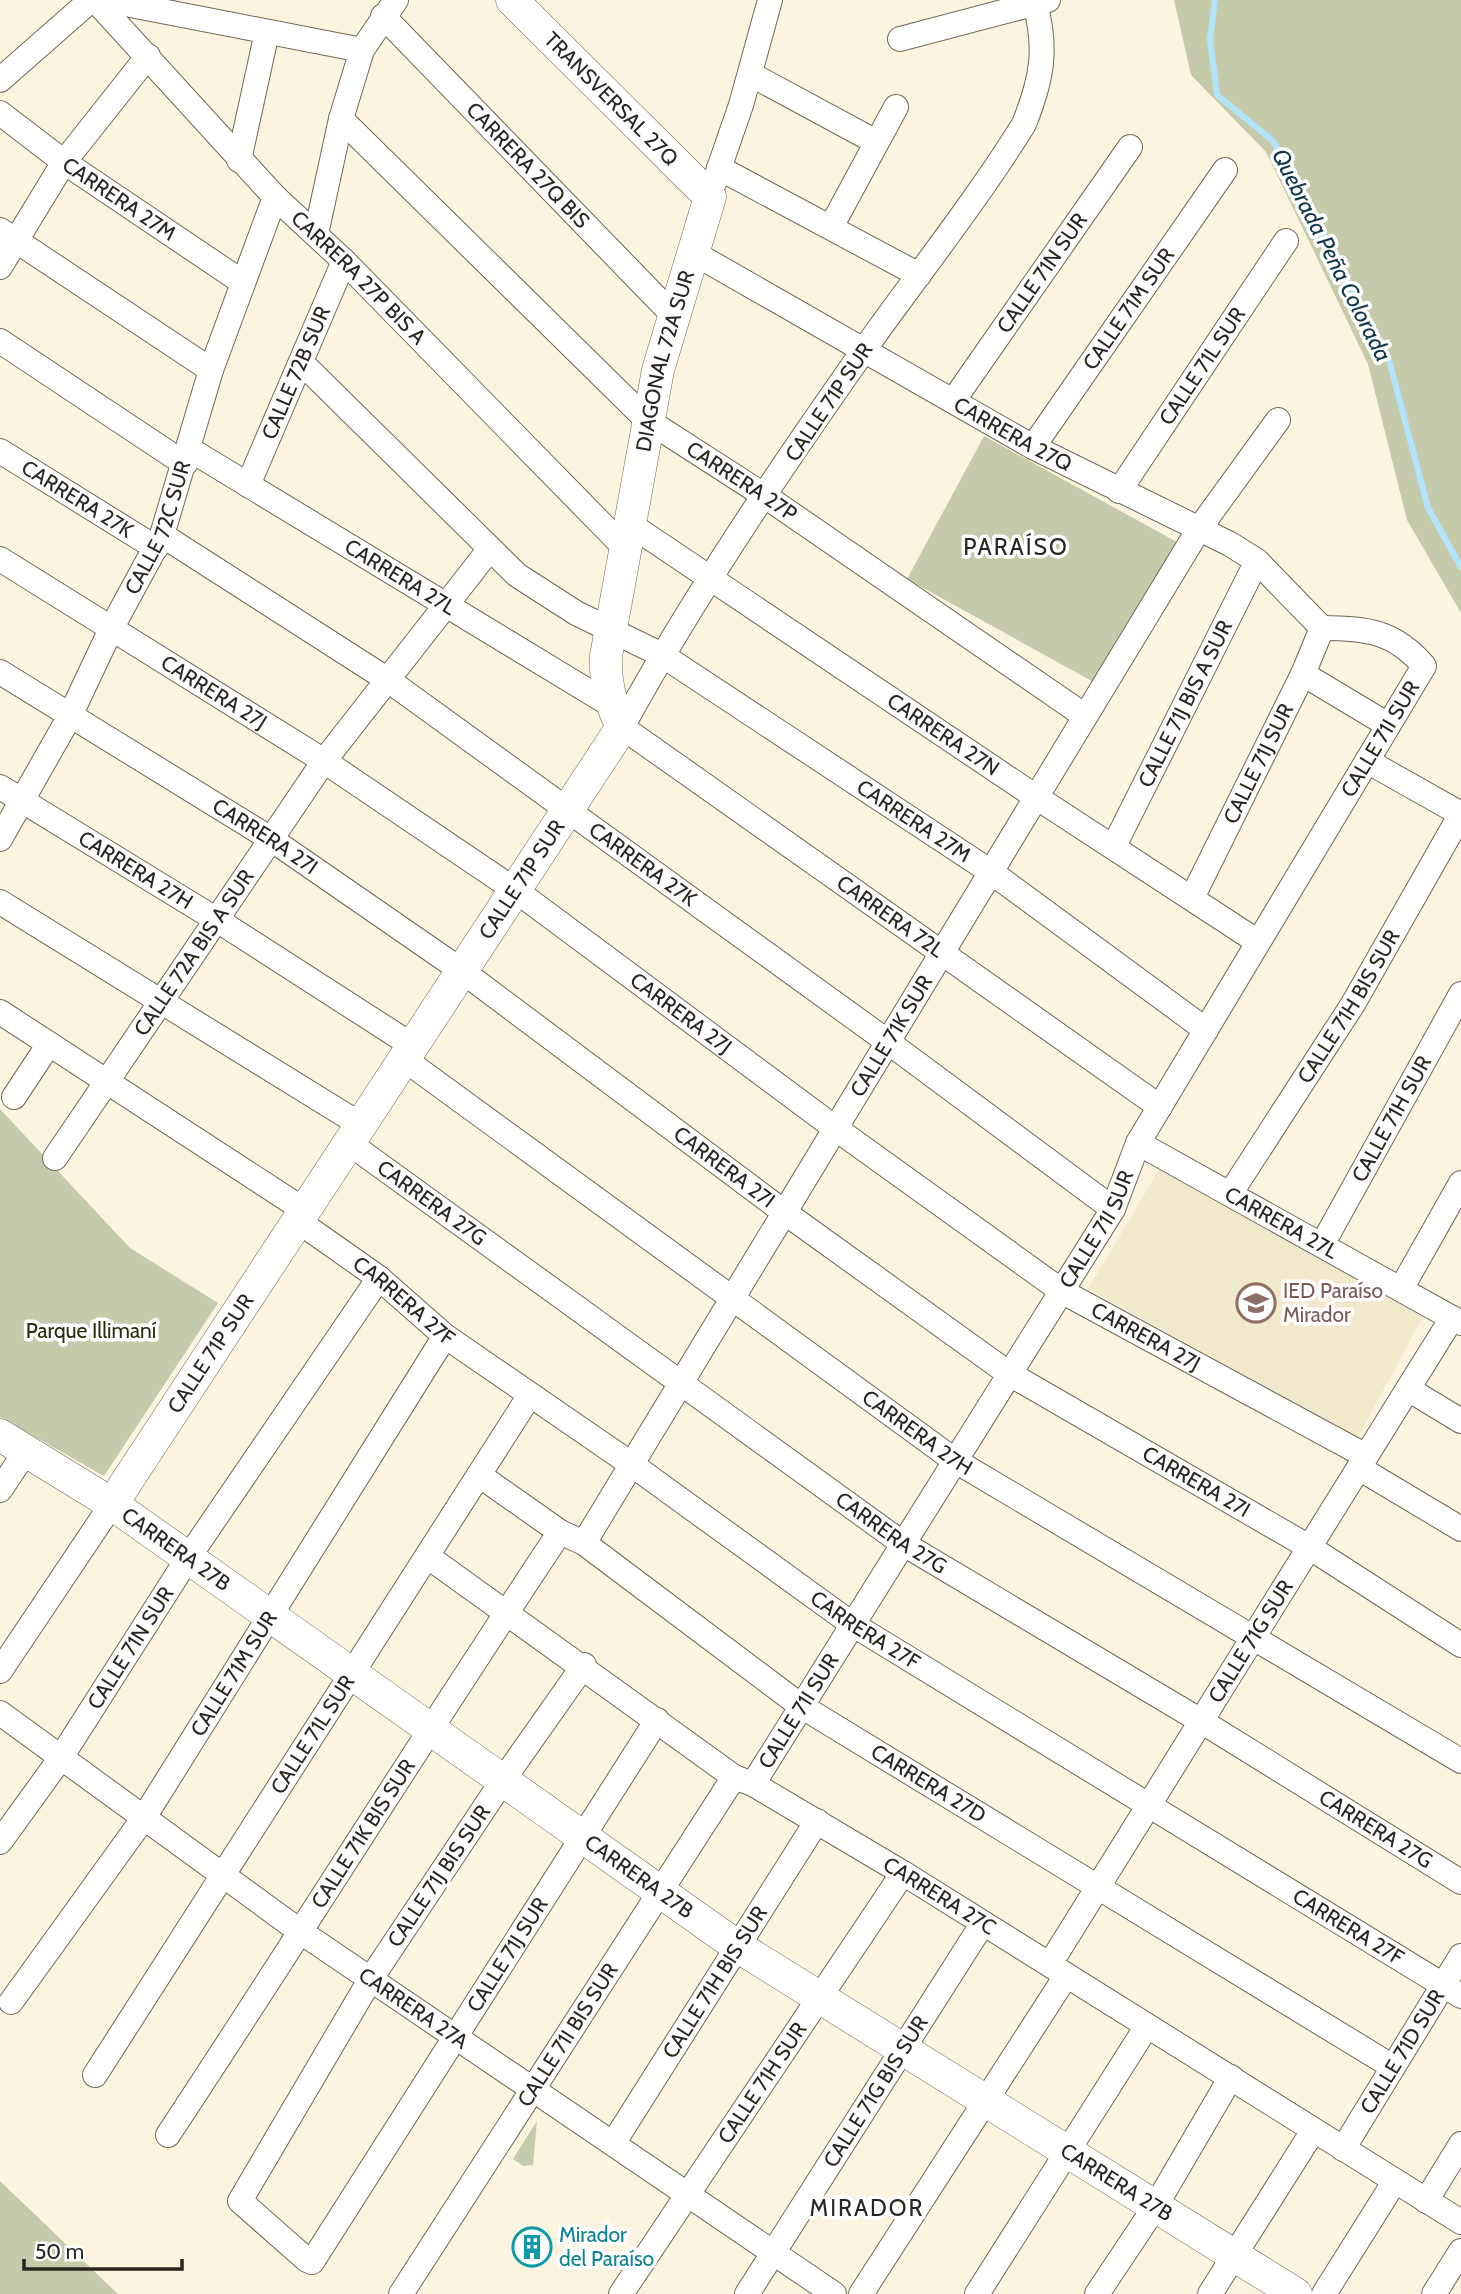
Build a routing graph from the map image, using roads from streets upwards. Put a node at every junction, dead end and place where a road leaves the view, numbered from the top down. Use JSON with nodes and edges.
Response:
{"nodes":[{"id":1,"x":93,"y":0,"type":"edge"},
{"id":2,"x":105,"y":0,"type":"edge"},
{"id":3,"x":512,"y":0,"type":"edge"},
{"id":4,"x":770,"y":0,"type":"edge"},
{"id":5,"x":1039,"y":1,"type":"edge"},
{"id":6,"x":389,"y":8,"type":"edge"},
{"id":7,"x":267,"y":32,"type":"junction"},
{"id":8,"x":901,"y":38,"type":"dead end"},
{"id":9,"x":362,"y":50,"type":"junction"},
{"id":10,"x":148,"y":56,"type":"junction"},
{"id":11,"x":750,"y":74,"type":"junction"},
{"id":12,"x":0,"y":80,"type":"edge"},
{"id":13,"x":897,"y":107,"type":"dead end"},
{"id":14,"x":0,"y":113,"type":"edge"},
{"id":15,"x":341,"y":118,"type":"junction"},
{"id":16,"x":876,"y":142,"type":"junction"},
{"id":17,"x":1130,"y":147,"type":"dead end"},
{"id":18,"x":239,"y":160,"type":"junction"},
{"id":19,"x":64,"y":162,"type":"junction"},
{"id":20,"x":1225,"y":170,"type":"dead end"},
{"id":21,"x":714,"y":182,"type":"junction"},
{"id":22,"x":275,"y":197,"type":"junction"},
{"id":23,"x":831,"y":227,"type":"junction"},
{"id":24,"x":316,"y":234,"type":"junction"},
{"id":25,"x":7,"y":235,"type":"edge"},
{"id":26,"x":1286,"y":241,"type":"dead end"},
{"id":27,"x":692,"y":252,"type":"junction"},
{"id":28,"x":344,"y":261,"type":"junction"},
{"id":29,"x":0,"y":267,"type":"edge"},
{"id":30,"x":919,"y":275,"type":"junction"},
{"id":31,"x":242,"y":282,"type":"junction"},
{"id":32,"x":673,"y":314,"type":"junction"},
{"id":33,"x":0,"y":341,"type":"edge"},
{"id":34,"x":863,"y":351,"type":"junction"},
{"id":35,"x":303,"y":364,"type":"junction"},
{"id":36,"x":211,"y":370,"type":"junction"},
{"id":37,"x":953,"y":401,"type":"junction"},
{"id":38,"x":647,"y":420,"type":"junction"},
{"id":39,"x":1278,"y":420,"type":"dead end"},
{"id":40,"x":1033,"y":447,"type":"junction"},
{"id":41,"x":0,"y":451,"type":"edge"},
{"id":42,"x":188,"y":456,"type":"junction"},
{"id":43,"x":248,"y":485,"type":"junction"},
{"id":44,"x":1119,"y":491,"type":"junction"},
{"id":45,"x":765,"y":496,"type":"junction"},
{"id":46,"x":1199,"y":529,"type":"junction"},
{"id":47,"x":629,"y":537,"type":"junction"},
{"id":48,"x":159,"y":542,"type":"junction"},
{"id":49,"x":489,"y":550,"type":"junction"},
{"id":50,"x":0,"y":558,"type":"edge"},
{"id":51,"x":1257,"y":561,"type":"junction"},
{"id":52,"x":711,"y":577,"type":"junction"},
{"id":53,"x":447,"y":605,"type":"junction"},
{"id":54,"x":1322,"y":628,"type":"junction"},
{"id":55,"x":111,"y":629,"type":"junction"},
{"id":56,"x":611,"y":630,"type":"junction"},
{"id":57,"x":662,"y":655,"type":"junction"},
{"id":58,"x":0,"y":672,"type":"edge"},
{"id":59,"x":1303,"y":674,"type":"junction"},
{"id":60,"x":388,"y":680,"type":"junction"},
{"id":61,"x":70,"y":716,"type":"junction"},
{"id":62,"x":617,"y":716,"type":"junction"},
{"id":63,"x":1086,"y":716,"type":"junction"},
{"id":64,"x":1388,"y":725,"type":"junction"},
{"id":65,"x":324,"y":761,"type":"junction"},
{"id":66,"x":1367,"y":761,"type":"junction"},
{"id":67,"x":0,"y":787,"type":"edge"},
{"id":68,"x":1036,"y":797,"type":"junction"},
{"id":69,"x":24,"y":802,"type":"junction"},
{"id":70,"x":568,"y":810,"type":"junction"},
{"id":71,"x":1461,"y":814,"type":"edge"},
{"id":72,"x":0,"y":839,"type":"edge"},
{"id":73,"x":271,"y":839,"type":"junction"},
{"id":74,"x":1114,"y":846,"type":"junction"},
{"id":75,"x":991,"y":872,"type":"junction"},
{"id":76,"x":515,"y":890,"type":"junction"},
{"id":77,"x":1192,"y":898,"type":"junction"},
{"id":78,"x":0,"y":902,"type":"edge"},
{"id":79,"x":217,"y":920,"type":"junction"},
{"id":80,"x":1258,"y":942,"type":"junction"},
{"id":81,"x":942,"y":953,"type":"junction"},
{"id":82,"x":462,"y":971,"type":"junction"},
{"id":83,"x":1461,"y":994,"type":"edge"},
{"id":84,"x":162,"y":1000,"type":"junction"},
{"id":85,"x":0,"y":1012,"type":"edge"},
{"id":86,"x":1206,"y":1030,"type":"junction"},
{"id":87,"x":888,"y":1042,"type":"junction"},
{"id":88,"x":49,"y":1044,"type":"junction"},
{"id":89,"x":408,"y":1053,"type":"junction"},
{"id":90,"x":107,"y":1081,"type":"junction"},
{"id":91,"x":14,"y":1097,"type":"dead end"},
{"id":92,"x":1160,"y":1107,"type":"junction"},
{"id":93,"x":835,"y":1128,"type":"junction"},
{"id":94,"x":355,"y":1134,"type":"junction"},
{"id":95,"x":1138,"y":1143,"type":"junction"},
{"id":96,"x":55,"y":1158,"type":"dead end"},
{"id":97,"x":1461,"y":1183,"type":"edge"},
{"id":98,"x":1230,"y":1194,"type":"junction"},
{"id":99,"x":1113,"y":1209,"type":"junction"},
{"id":100,"x":784,"y":1212,"type":"junction"},
{"id":101,"x":301,"y":1215,"type":"junction"},
{"id":102,"x":1322,"y":1245,"type":"junction"},
{"id":103,"x":379,"y":1278,"type":"junction"},
{"id":104,"x":1401,"y":1289,"type":"junction"},
{"id":105,"x":1063,"y":1292,"type":"junction"},
{"id":106,"x":732,"y":1297,"type":"junction"},
{"id":107,"x":1457,"y":1321,"type":"edge"},
{"id":108,"x":445,"y":1336,"type":"junction"},
{"id":109,"x":1008,"y":1373,"type":"junction"},
{"id":110,"x":682,"y":1381,"type":"junction"},
{"id":111,"x":1408,"y":1389,"type":"junction"},
{"id":112,"x":530,"y":1395,"type":"junction"},
{"id":113,"x":1461,"y":1421,"type":"edge"},
{"id":114,"x":13,"y":1443,"type":"edge"},
{"id":115,"x":954,"y":1460,"type":"junction"},
{"id":116,"x":1362,"y":1462,"type":"junction"},
{"id":117,"x":631,"y":1464,"type":"junction"},
{"id":118,"x":479,"y":1475,"type":"junction"},
{"id":119,"x":0,"y":1490,"type":"edge"},
{"id":120,"x":112,"y":1504,"type":"junction"},
{"id":121,"x":1461,"y":1529,"type":"edge"},
{"id":122,"x":560,"y":1532,"type":"junction"},
{"id":123,"x":584,"y":1543,"type":"junction"},
{"id":124,"x":902,"y":1543,"type":"junction"},
{"id":125,"x":1309,"y":1547,"type":"junction"},
{"id":126,"x":427,"y":1556,"type":"junction"},
{"id":127,"x":188,"y":1558,"type":"junction"},
{"id":128,"x":507,"y":1612,"type":"junction"},
{"id":129,"x":268,"y":1614,"type":"junction"},
{"id":130,"x":852,"y":1624,"type":"junction"},
{"id":131,"x":1254,"y":1637,"type":"junction"},
{"id":132,"x":1461,"y":1645,"type":"edge"},
{"id":133,"x":584,"y":1665,"type":"junction"},
{"id":134,"x":0,"y":1671,"type":"edge"},
{"id":135,"x":352,"y":1674,"type":"junction"},
{"id":136,"x":801,"y":1706,"type":"junction"},
{"id":137,"x":0,"y":1713,"type":"edge"},
{"id":138,"x":657,"y":1720,"type":"junction"},
{"id":139,"x":1201,"y":1721,"type":"junction"},
{"id":140,"x":429,"y":1728,"type":"junction"},
{"id":141,"x":60,"y":1759,"type":"junction"},
{"id":142,"x":1461,"y":1761,"type":"edge"},
{"id":143,"x":503,"y":1780,"type":"junction"},
{"id":144,"x":744,"y":1780,"type":"junction"},
{"id":145,"x":1148,"y":1802,"type":"junction"},
{"id":146,"x":144,"y":1819,"type":"junction"},
{"id":147,"x":817,"y":1821,"type":"junction"},
{"id":148,"x":583,"y":1837,"type":"junction"},
{"id":149,"x":0,"y":1842,"type":"edge"},
{"id":150,"x":902,"y":1873,"type":"junction"},
{"id":151,"x":223,"y":1874,"type":"junction"},
{"id":152,"x":1461,"y":1882,"type":"edge"},
{"id":153,"x":1098,"y":1885,"type":"junction"},
{"id":154,"x":660,"y":1892,"type":"junction"},
{"id":155,"x":983,"y":1923,"type":"junction"},
{"id":156,"x":301,"y":1933,"type":"junction"},
{"id":157,"x":737,"y":1947,"type":"junction"},
{"id":158,"x":1461,"y":1956,"type":"edge"},
{"id":159,"x":1058,"y":1970,"type":"junction"},
{"id":160,"x":370,"y":1980,"type":"junction"},
{"id":161,"x":1452,"y":1990,"type":"edge"},
{"id":162,"x":819,"y":1997,"type":"junction"},
{"id":163,"x":11,"y":2002,"type":"dead end"},
{"id":164,"x":1147,"y":2026,"type":"junction"},
{"id":165,"x":454,"y":2038,"type":"junction"},
{"id":166,"x":904,"y":2050,"type":"junction"},
{"id":167,"x":1393,"y":2067,"type":"junction"},
{"id":168,"x":94,"y":2075,"type":"dead end"},
{"id":169,"x":1231,"y":2077,"type":"junction"},
{"id":170,"x":533,"y":2089,"type":"junction"},
{"id":171,"x":987,"y":2102,"type":"junction"},
{"id":172,"x":1313,"y":2131,"type":"junction"},
{"id":173,"x":168,"y":2135,"type":"dead end"},
{"id":174,"x":614,"y":2142,"type":"junction"},
{"id":175,"x":1461,"y":2144,"type":"edge"},
{"id":176,"x":1343,"y":2149,"type":"junction"},
{"id":177,"x":1069,"y":2153,"type":"junction"},
{"id":178,"x":1395,"y":2181,"type":"junction"},
{"id":179,"x":688,"y":2197,"type":"junction"},
{"id":180,"x":1426,"y":2200,"type":"junction"},
{"id":181,"x":1155,"y":2207,"type":"junction"},
{"id":182,"x":1461,"y":2222,"type":"edge"},
{"id":183,"x":1461,"y":2251,"type":"edge"},
{"id":184,"x":773,"y":2253,"type":"junction"},
{"id":185,"x":1235,"y":2256,"type":"junction"},
{"id":186,"x":312,"y":2262,"type":"joint"},
{"id":187,"x":401,"y":2294,"type":"edge"},
{"id":188,"x":621,"y":2294,"type":"edge"},
{"id":189,"x":747,"y":2294,"type":"edge"},
{"id":190,"x":834,"y":2294,"type":"edge"},
{"id":191,"x":861,"y":2294,"type":"edge"},
{"id":192,"x":977,"y":2294,"type":"edge"},
{"id":193,"x":1097,"y":2294,"type":"edge"},
{"id":194,"x":1210,"y":2294,"type":"edge"},
{"id":195,"x":1296,"y":2294,"type":"edge"},
{"id":196,"x":1324,"y":2294,"type":"edge"},
{"id":197,"x":1434,"y":2294,"type":"edge"}],
"edges":[{"from":1,"to":10,"type":"street","name":"CARRERA 27P BIS A"},
{"from":1,"to":12,"type":"street"},
{"from":2,"to":7,"type":"street"},
{"from":3,"to":21,"type":"street","name":"TRANSVERSAL 27Q"},
{"from":4,"to":11,"type":"street","name":"DIAGONAL 72A SUR"},
{"from":5,"to":8,"type":"street"},
{"from":5,"to":30,"type":"street","name":"CALLE 71P SUR"},
{"from":6,"to":9,"type":"street"},
{"from":6,"to":32,"type":"street","name":"CARRERA 27Q BIS"},
{"from":7,"to":9,"type":"street"},
{"from":7,"to":18,"type":"street"},
{"from":9,"to":15,"type":"street"},
{"from":10,"to":18,"type":"street","name":"CARRERA 27P BIS A"},
{"from":10,"to":19,"type":"street"},
{"from":11,"to":16,"type":"street"},
{"from":11,"to":21,"type":"street","name":"DIAGONAL 72A SUR"},
{"from":13,"to":16,"type":"street"},
{"from":14,"to":19,"type":"street","name":"CARRERA 27M"},
{"from":15,"to":24,"type":"street"},
{"from":15,"to":38,"type":"street","name":"CARRERA 27P"},
{"from":16,"to":23,"type":"street"},
{"from":17,"to":37,"type":"street","name":"CALLE 71N SUR"},
{"from":18,"to":22,"type":"street","name":"CARRERA 27P BIS A"},
{"from":19,"to":25,"type":"street"},
{"from":19,"to":31,"type":"street","name":"CARRERA 27M"},
{"from":20,"to":40,"type":"street","name":"CALLE 71M SUR"},
{"from":21,"to":23,"type":"street"},
{"from":21,"to":27,"type":"street","name":"DIAGONAL 72A SUR"},
{"from":22,"to":24,"type":"street","name":"CARRERA 27P BIS A"},
{"from":22,"to":31,"type":"street","name":"CALLE 72C SUR"},
{"from":23,"to":30,"type":"street"},
{"from":24,"to":28,"type":"street","name":"CARRERA 27P BIS A"},
{"from":25,"to":29,"type":"street"},
{"from":25,"to":36,"type":"street"},
{"from":26,"to":44,"type":"street","name":"CALLE 71L SUR"},
{"from":27,"to":32,"type":"street","name":"DIAGONAL 72A SUR"},
{"from":27,"to":34,"type":"street","name":"CARRERA 27Q"},
{"from":28,"to":35,"type":"street","name":"CALLE 72B SUR"},
{"from":28,"to":47,"type":"street","name":"CARRERA 27P BIS A"},
{"from":30,"to":34,"type":"street","name":"CALLE 71P SUR"},
{"from":31,"to":36,"type":"street","name":"CALLE 72C SUR"},
{"from":32,"to":38,"type":"street","name":"DIAGONAL 72A SUR"},
{"from":33,"to":42,"type":"street","name":"CARRERA 27L"},
{"from":34,"to":37,"type":"street","name":"CARRERA 27Q"},
{"from":34,"to":45,"type":"street","name":"CALLE 71P SUR"},
{"from":35,"to":43,"type":"street","name":"CALLE 72B SUR"},
{"from":35,"to":49,"type":"street"},
{"from":36,"to":42,"type":"street","name":"CALLE 72C SUR"},
{"from":37,"to":40,"type":"street","name":"CARRERA 27Q"},
{"from":38,"to":45,"type":"street","name":"CARRERA 27P"},
{"from":38,"to":47,"type":"street","name":"DIAGONAL 72A SUR"},
{"from":39,"to":46,"type":"street","name":"CALLE 71K SUR"},
{"from":40,"to":44,"type":"street","name":"CARRERA 27Q"},
{"from":41,"to":48,"type":"street","name":"CARRERA 27K"},
{"from":42,"to":43,"type":"street","name":"CARRERA 27L"},
{"from":42,"to":48,"type":"street","name":"CALLE 72C SUR"},
{"from":43,"to":53,"type":"street","name":"CARRERA 27L"},
{"from":44,"to":46,"type":"street","name":"CARRERA 27Q"},
{"from":45,"to":52,"type":"street","name":"CALLE 71P SUR"},
{"from":45,"to":63,"type":"street","name":"CARRERA 27P"},
{"from":46,"to":51,"type":"street","name":"CARRERA 27Q"},
{"from":46,"to":63,"type":"street","name":"CALLE 71K SUR"},
{"from":47,"to":52,"type":"street","name":"CARRERA 27N"},
{"from":47,"to":56,"type":"street","name":"DIAGONAL 72A SUR"},
{"from":48,"to":55,"type":"street","name":"CALLE 72C SUR"},
{"from":48,"to":60,"type":"street","name":"CARRERA 27K"},
{"from":49,"to":53,"type":"street","name":"CALLE 72A BIS A SUR"},
{"from":49,"to":56,"type":"street","name":"CARRERA 27M"},
{"from":50,"to":55,"type":"street","name":"CARRERA 27J"},
{"from":51,"to":54,"type":"street","name":"CARRERA 27Q"},
{"from":51,"to":74,"type":"street","name":"CALLE 71J BIS A SUR"},
{"from":52,"to":57,"type":"street","name":"CALLE 71P SUR"},
{"from":52,"to":68,"type":"street","name":"CARRERA 27N"},
{"from":53,"to":60,"type":"street","name":"CALLE 72A BIS A SUR"},
{"from":53,"to":62,"type":"street","name":"CARRERA 27L"},
{"from":54,"to":59,"type":"street","name":"CALLE 71J SUR"},
{"from":54,"to":64,"type":"street","name":"CALLE 71I SUR"},
{"from":55,"to":61,"type":"street","name":"CALLE 72C SUR"},
{"from":55,"to":65,"type":"street","name":"CARRERA 27J"},
{"from":56,"to":57,"type":"street","name":"CARRERA 27M"},
{"from":56,"to":62,"type":"street","name":"DIAGONAL 72A SUR"},
{"from":57,"to":62,"type":"street","name":"CALLE 71P SUR"},
{"from":57,"to":75,"type":"street","name":"CARRERA 27M"},
{"from":58,"to":61,"type":"street","name":"CARRERA 27I"},
{"from":59,"to":64,"type":"street"},
{"from":59,"to":77,"type":"street","name":"CALLE 71J SUR"},
{"from":60,"to":65,"type":"street","name":"CALLE 72A BIS A SUR"},
{"from":60,"to":70,"type":"street","name":"CARRERA 27K"},
{"from":61,"to":69,"type":"street","name":"CALLE 72C SUR"},
{"from":61,"to":73,"type":"street","name":"CARRERA 27I"},
{"from":62,"to":70,"type":"street","name":"CALLE 71P SUR"},
{"from":62,"to":81,"type":"street","name":"CARRERA 72L"},
{"from":63,"to":68,"type":"street","name":"CALLE 71K SUR"},
{"from":64,"to":66,"type":"street","name":"CALLE 71I SUR"},
{"from":65,"to":73,"type":"street","name":"CALLE 72A BIS A SUR"},
{"from":65,"to":76,"type":"street","name":"CARRERA 27J"},
{"from":66,"to":71,"type":"street"},
{"from":66,"to":80,"type":"street","name":"CALLE 71I SUR"},
{"from":67,"to":69,"type":"street","name":"CARRERA 27H"},
{"from":68,"to":74,"type":"street","name":"CARRERA 27N"},
{"from":68,"to":75,"type":"street","name":"CALLE 71K SUR"},
{"from":69,"to":72,"type":"street","name":"CALLE 72C SUR"},
{"from":69,"to":79,"type":"street","name":"CARRERA 27H"},
{"from":70,"to":76,"type":"street","name":"CALLE 71P SUR"},
{"from":70,"to":87,"type":"street","name":"CARRERA 27K"},
{"from":71,"to":98,"type":"street","name":"CALLE 71H BIS SUR"},
{"from":73,"to":79,"type":"street","name":"CALLE 72A BIS A SUR"},
{"from":73,"to":82,"type":"street","name":"CARRERA 27I"},
{"from":74,"to":77,"type":"street","name":"CARRERA 27N"},
{"from":75,"to":81,"type":"street","name":"CALLE 71K SUR"},
{"from":75,"to":86,"type":"street","name":"CARRERA 27M"},
{"from":76,"to":82,"type":"street","name":"CALLE 71P SUR"},
{"from":76,"to":93,"type":"street","name":"CARRERA 27J"},
{"from":77,"to":80,"type":"street","name":"CARRERA 27N"},
{"from":78,"to":84,"type":"street","name":"CARRERA 27G"},
{"from":79,"to":84,"type":"street","name":"CALLE 72A BIS A SUR"},
{"from":79,"to":89,"type":"street","name":"CARRERA 27H"},
{"from":80,"to":86,"type":"street","name":"CALLE 71I SUR"},
{"from":81,"to":87,"type":"street","name":"CALLE 71K SUR"},
{"from":81,"to":92,"type":"street","name":"CARRERA 72L"},
{"from":82,"to":89,"type":"street","name":"CALLE 71P SUR"},
{"from":82,"to":100,"type":"street","name":"CARRERA 27I"},
{"from":83,"to":102,"type":"street","name":"CALLE 71H SUR"},
{"from":84,"to":90,"type":"street","name":"CALLE 72A BIS A SUR"},
{"from":84,"to":94,"type":"street","name":"CARRERA 27G"},
{"from":85,"to":88,"type":"street","name":"CARRERA 27F"},
{"from":86,"to":92,"type":"street","name":"CALLE 71I SUR"},
{"from":87,"to":93,"type":"street","name":"CALLE 71K SUR"},
{"from":87,"to":99,"type":"street","name":"CARRERA 27K"},
{"from":88,"to":90,"type":"street","name":"CARRERA 27F"},
{"from":88,"to":91,"type":"street"},
{"from":89,"to":94,"type":"street","name":"CALLE 71P SUR"},
{"from":89,"to":106,"type":"street","name":"CARRERA 27H"},
{"from":90,"to":96,"type":"street","name":"CALLE 72A BIS A SUR"},
{"from":90,"to":101,"type":"street","name":"CARRERA 27F"},
{"from":92,"to":95,"type":"street","name":"CALLE 71I SUR"},
{"from":93,"to":100,"type":"street","name":"CALLE 71K SUR"},
{"from":93,"to":105,"type":"street","name":"CARRERA 27J"},
{"from":94,"to":101,"type":"street","name":"CALLE 71P SUR"},
{"from":94,"to":110,"type":"street","name":"CARRERA 27G"},
{"from":95,"to":98,"type":"street","name":"CARRERA 27L"},
{"from":95,"to":99,"type":"street","name":"CALLE 71I SUR"},
{"from":97,"to":104,"type":"street"},
{"from":98,"to":102,"type":"street","name":"CARRERA 27L"},
{"from":99,"to":105,"type":"street","name":"CALLE 71I SUR"},
{"from":100,"to":106,"type":"street","name":"CALLE 71K SUR"},
{"from":100,"to":109,"type":"street","name":"CARRERA 27I"},
{"from":101,"to":103,"type":"street","name":"CARRERA 27F"},
{"from":101,"to":120,"type":"street","name":"CALLE 71P SUR"},
{"from":102,"to":104,"type":"street","name":"CARRERA 27L"},
{"from":103,"to":108,"type":"street","name":"CARRERA 27F"},
{"from":103,"to":127,"type":"street","name":"CALLE 71N SUR"},
{"from":104,"to":107,"type":"street","name":"CARRERA 27L"},
{"from":105,"to":109,"type":"street","name":"CALLE 71I SUR"},
{"from":105,"to":116,"type":"street","name":"CARRERA 27J"},
{"from":106,"to":110,"type":"street","name":"CALLE 71K SUR"},
{"from":106,"to":115,"type":"street","name":"CARRERA 27H"},
{"from":107,"to":111,"type":"street","name":"CALLE 71G SUR"},
{"from":108,"to":112,"type":"street","name":"CARRERA 27F"},
{"from":108,"to":129,"type":"street","name":"CALLE 71M SUR"},
{"from":109,"to":115,"type":"street","name":"CALLE 71I SUR"},
{"from":109,"to":125,"type":"street","name":"CARRERA 27I"},
{"from":110,"to":117,"type":"street","name":"CALLE 71K SUR"},
{"from":110,"to":124,"type":"street","name":"CARRERA 27G"},
{"from":111,"to":113,"type":"street"},
{"from":111,"to":116,"type":"street","name":"CALLE 71G SUR"},
{"from":112,"to":117,"type":"street","name":"CARRERA 27F"},
{"from":112,"to":118,"type":"street","name":"CALLE 71L SUR"},
{"from":114,"to":119,"type":"street"},
{"from":114,"to":120,"type":"street","name":"CARRERA 27B"},
{"from":115,"to":124,"type":"street","name":"CALLE 71I SUR"},
{"from":115,"to":131,"type":"street","name":"CARRERA 27H"},
{"from":116,"to":121,"type":"street","name":"CARRERA 27J"},
{"from":116,"to":125,"type":"street","name":"CALLE 71G SUR"},
{"from":117,"to":123,"type":"street","name":"CALLE 71K SUR"},
{"from":117,"to":130,"type":"street","name":"CARRERA 27F"},
{"from":118,"to":122,"type":"street","name":"CARRERA 27D"},
{"from":118,"to":126,"type":"street","name":"CALLE 71L SUR"},
{"from":120,"to":127,"type":"street","name":"CARRERA 27B"},
{"from":120,"to":134,"type":"street","name":"CALLE 71P SUR"},
{"from":122,"to":123,"type":"street","name":"CARRERA 27D"},
{"from":122,"to":128,"type":"street","name":"CALLE 71K BIS SUR"},
{"from":123,"to":136,"type":"street","name":"CARRERA 27D"},
{"from":124,"to":130,"type":"street","name":"CALLE 71I SUR"},
{"from":124,"to":139,"type":"street","name":"CARRERA 27G"},
{"from":125,"to":131,"type":"street","name":"CALLE 71G SUR"},
{"from":125,"to":132,"type":"street","name":"CARRERA 27I"},
{"from":126,"to":128,"type":"street","name":"CARRERA 27C"},
{"from":126,"to":135,"type":"street","name":"CALLE 71L SUR"},
{"from":127,"to":129,"type":"street","name":"CARRERA 27B"},
{"from":127,"to":141,"type":"street","name":"CALLE 71N SUR"},
{"from":128,"to":133,"type":"street","name":"CARRERA 27C"},
{"from":128,"to":140,"type":"street","name":"CALLE 71K BIS SUR"},
{"from":129,"to":135,"type":"street","name":"CARRERA 27B"},
{"from":129,"to":146,"type":"street","name":"CALLE 71M SUR"},
{"from":130,"to":136,"type":"street","name":"CALLE 71I SUR"},
{"from":130,"to":145,"type":"street","name":"CARRERA 27F"},
{"from":131,"to":139,"type":"street","name":"CALLE 71G SUR"},
{"from":131,"to":142,"type":"street","name":"CARRERA 27H"},
{"from":133,"to":138,"type":"street","name":"CARRERA 27C"},
{"from":133,"to":143,"type":"street","name":"CALLE 71J BIS SUR"},
{"from":135,"to":140,"type":"street","name":"CARRERA 27B"},
{"from":135,"to":151,"type":"street","name":"CALLE 71L SUR"},
{"from":136,"to":144,"type":"street","name":"CALLE 71I SUR"},
{"from":136,"to":153,"type":"street","name":"CARRERA 27D"},
{"from":137,"to":141,"type":"street","name":"CARRERA 27A"},
{"from":138,"to":144,"type":"street","name":"CARRERA 27C"},
{"from":138,"to":148,"type":"street","name":"CALLE 71J SUR"},
{"from":139,"to":145,"type":"street","name":"CALLE 71G SUR"},
{"from":139,"to":152,"type":"street","name":"CARRERA 27G"},
{"from":140,"to":143,"type":"street","name":"CARRERA 27B"},
{"from":140,"to":156,"type":"street","name":"CALLE 71K BIS SUR"},
{"from":141,"to":146,"type":"street","name":"CARRERA 27A"},
{"from":141,"to":149,"type":"street","name":"CALLE 71N SUR"},
{"from":143,"to":148,"type":"street","name":"CARRERA 27B"},
{"from":143,"to":160,"type":"street","name":"CALLE 71J BIS SUR"},
{"from":144,"to":147,"type":"street","name":"CARRERA 27C"},
{"from":144,"to":154,"type":"street","name":"CALLE 71I BIS SUR"},
{"from":145,"to":153,"type":"street","name":"CALLE 71G SUR"},
{"from":145,"to":161,"type":"street","name":"CARRERA 27F"},
{"from":146,"to":151,"type":"street","name":"CARRERA 27A"},
{"from":146,"to":163,"type":"street","name":"CALLE 71M SUR"},
{"from":147,"to":150,"type":"street","name":"CARRERA 27C"},
{"from":147,"to":157,"type":"street","name":"CALLE 71H BIS SUR"},
{"from":148,"to":154,"type":"street","name":"CARRERA 27B"},
{"from":148,"to":165,"type":"street","name":"CALLE 71J SUR"},
{"from":150,"to":155,"type":"street","name":"CARRERA 27C"},
{"from":150,"to":162,"type":"street","name":"CALLE 71H SUR"},
{"from":151,"to":156,"type":"street","name":"CARRERA 27A"},
{"from":151,"to":168,"type":"street","name":"CALLE 71L SUR"},
{"from":153,"to":159,"type":"street","name":"CALLE 71G SUR"},
{"from":153,"to":167,"type":"street","name":"CARRERA 27D"},
{"from":154,"to":157,"type":"street","name":"CARRERA 27B"},
{"from":154,"to":170,"type":"street","name":"CALLE 71I BIS SUR"},
{"from":155,"to":159,"type":"street","name":"CARRERA 27C"},
{"from":155,"to":166,"type":"street","name":"CALLE 71G BIS SUR"},
{"from":156,"to":160,"type":"street","name":"CARRERA 27A"},
{"from":156,"to":173,"type":"street","name":"CALLE 71K BIS SUR"},
{"from":157,"to":162,"type":"street","name":"CARRERA 27B"},
{"from":157,"to":174,"type":"street","name":"CALLE 71H BIS SUR"},
{"from":158,"to":161,"type":"street","name":"CALLE 71D SUR"},
{"from":159,"to":164,"type":"street","name":"CARRERA 27C"},
{"from":159,"to":171,"type":"street","name":"CALLE 71G SUR"},
{"from":160,"to":165,"type":"street","name":"CARRERA 27A"},
{"from":160,"to":186,"type":"street","name":"CALLE 71J BIS SUR"},
{"from":161,"to":167,"type":"street","name":"CALLE 71D SUR"},
{"from":162,"to":166,"type":"street","name":"CARRERA 27B"},
{"from":162,"to":179,"type":"street","name":"CALLE 71H SUR"},
{"from":164,"to":169,"type":"street","name":"CARRERA 27C"},
{"from":164,"to":177,"type":"street"},
{"from":165,"to":170,"type":"street","name":"CARRERA 27A"},
{"from":165,"to":186,"type":"street","name":"CALLE 71J SUR"},
{"from":166,"to":171,"type":"street","name":"CARRERA 27B"},
{"from":166,"to":184,"type":"street","name":"CALLE 71G BIS SUR"},
{"from":167,"to":176,"type":"street","name":"CALLE 71D SUR"},
{"from":169,"to":172,"type":"street","name":"CARRERA 27C"},
{"from":169,"to":181,"type":"street"},
{"from":170,"to":174,"type":"street","name":"CARRERA 27A"},
{"from":170,"to":187,"type":"street","name":"CALLE 71I BIS SUR"},
{"from":171,"to":177,"type":"street","name":"CARRERA 27B"},
{"from":171,"to":191,"type":"street","name":"CALLE 71G SUR"},
{"from":172,"to":176,"type":"street","name":"CARRERA 27C"},
{"from":172,"to":185,"type":"street"},
{"from":174,"to":179,"type":"street","name":"CARRERA 27A"},
{"from":175,"to":180,"type":"street"},
{"from":176,"to":178,"type":"street","name":"CARRERA 27C"},
{"from":177,"to":181,"type":"street","name":"CARRERA 27B"},
{"from":177,"to":192,"type":"street"},
{"from":178,"to":180,"type":"street","name":"CARRERA 27C"},
{"from":178,"to":196,"type":"street"},
{"from":179,"to":184,"type":"street","name":"CARRERA 27A"},
{"from":179,"to":188,"type":"street","name":"CALLE 71H SUR"},
{"from":180,"to":182,"type":"street","name":"CARRERA 27C"},
{"from":181,"to":185,"type":"street","name":"CARRERA 27B"},
{"from":181,"to":193,"type":"street"},
{"from":183,"to":197,"type":"street"},
{"from":184,"to":189,"type":"street","name":"CALLE 71G BIS SUR"},
{"from":184,"to":190,"type":"street","name":"CARRERA 27A"},
{"from":185,"to":194,"type":"street"},
{"from":185,"to":195,"type":"street","name":"CARRERA 27B"}]}
